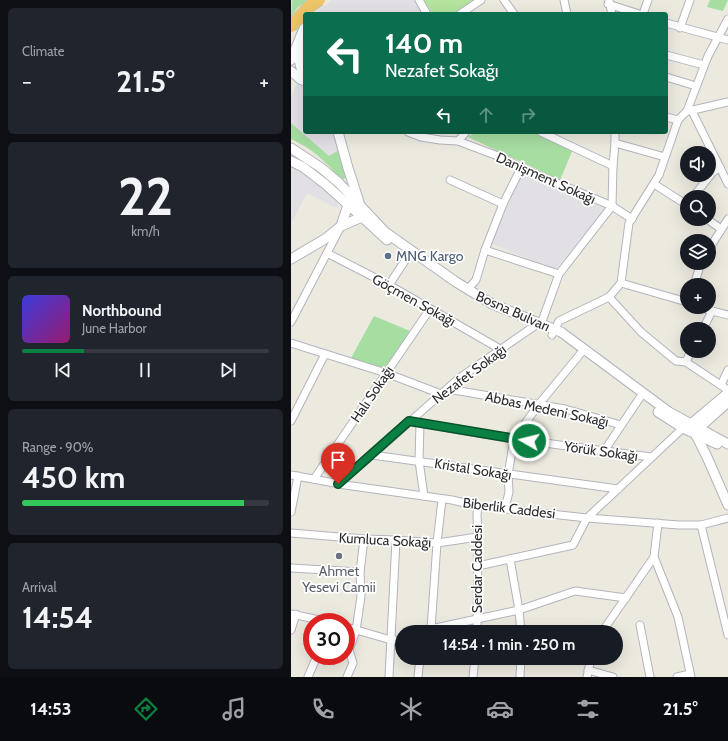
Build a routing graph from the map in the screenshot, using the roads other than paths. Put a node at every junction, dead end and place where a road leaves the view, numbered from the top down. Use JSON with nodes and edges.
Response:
{"nodes":[{"id":1,"x":317,"y":0,"type":"edge"},
{"id":2,"x":419,"y":0,"type":"edge"},
{"id":3,"x":481,"y":0,"type":"edge"},
{"id":4,"x":504,"y":0,"type":"edge"},
{"id":5,"x":564,"y":0,"type":"edge"},
{"id":6,"x":648,"y":0,"type":"edge"},
{"id":7,"x":690,"y":0,"type":"edge"},
{"id":8,"x":609,"y":2,"type":"edge"},
{"id":9,"x":304,"y":12,"type":"edge"},
{"id":10,"x":311,"y":12,"type":"edge"},
{"id":11,"x":426,"y":12,"type":"edge"},
{"id":12,"x":463,"y":12,"type":"edge"},
{"id":13,"x":513,"y":12,"type":"edge"},
{"id":14,"x":567,"y":12,"type":"edge"},
{"id":15,"x":612,"y":12,"type":"edge"},
{"id":16,"x":634,"y":12,"type":"edge"},
{"id":17,"x":644,"y":12,"type":"edge"},
{"id":18,"x":303,"y":13,"type":"edge"},
{"id":19,"x":728,"y":19,"type":"edge"},
{"id":20,"x":668,"y":24,"type":"edge"},
{"id":21,"x":291,"y":26,"type":"edge"},
{"id":22,"x":680,"y":28,"type":"junction"},
{"id":23,"x":303,"y":31,"type":"edge"},
{"id":24,"x":718,"y":37,"type":"junction"},
{"id":25,"x":300,"y":38,"type":"junction"},
{"id":26,"x":728,"y":40,"type":"edge"},
{"id":27,"x":668,"y":56,"type":"edge"},
{"id":28,"x":291,"y":60,"type":"edge"},
{"id":29,"x":291,"y":63,"type":"edge"},
{"id":30,"x":704,"y":65,"type":"junction"},
{"id":31,"x":291,"y":71,"type":"edge"},
{"id":32,"x":301,"y":78,"type":"edge"},
{"id":33,"x":668,"y":78,"type":"edge"},
{"id":34,"x":696,"y":86,"type":"junction"},
{"id":35,"x":728,"y":102,"type":"edge"},
{"id":36,"x":689,"y":111,"type":"junction"},
{"id":37,"x":668,"y":117,"type":"edge"},
{"id":38,"x":679,"y":120,"type":"junction"},
{"id":39,"x":339,"y":134,"type":"edge"},
{"id":40,"x":413,"y":134,"type":"edge"},
{"id":41,"x":464,"y":134,"type":"edge"},
{"id":42,"x":545,"y":134,"type":"edge"},
{"id":43,"x":615,"y":134,"type":"edge"},
{"id":44,"x":459,"y":141,"type":"junction"},
{"id":45,"x":615,"y":143,"type":"junction"},
{"id":46,"x":291,"y":148,"type":"edge"},
{"id":47,"x":665,"y":157,"type":"junction"},
{"id":48,"x":291,"y":161,"type":"edge"},
{"id":49,"x":613,"y":166,"type":"junction"},
{"id":50,"x":720,"y":167,"type":"junction"},
{"id":51,"x":348,"y":168,"type":"junction"},
{"id":52,"x":521,"y":168,"type":"junction"},
{"id":53,"x":450,"y":180,"type":"dead end"},
{"id":54,"x":339,"y":183,"type":"junction"},
{"id":55,"x":654,"y":184,"type":"junction"},
{"id":56,"x":728,"y":184,"type":"edge"},
{"id":57,"x":699,"y":190,"type":"edge"},
{"id":58,"x":680,"y":201,"type":"edge"},
{"id":59,"x":503,"y":204,"type":"junction"},
{"id":60,"x":347,"y":205,"type":"junction"},
{"id":61,"x":360,"y":205,"type":"junction"},
{"id":62,"x":612,"y":206,"type":"junction"},
{"id":63,"x":362,"y":216,"type":"junction"},
{"id":64,"x":632,"y":219,"type":"junction"},
{"id":65,"x":728,"y":219,"type":"edge"},
{"id":66,"x":716,"y":225,"type":"edge"},
{"id":67,"x":341,"y":226,"type":"junction"},
{"id":68,"x":721,"y":229,"type":"junction"},
{"id":69,"x":716,"y":237,"type":"edge"},
{"id":70,"x":485,"y":250,"type":"junction"},
{"id":71,"x":327,"y":253,"type":"junction"},
{"id":72,"x":408,"y":256,"type":"junction"},
{"id":73,"x":291,"y":259,"type":"edge"},
{"id":74,"x":559,"y":274,"type":"junction"},
{"id":75,"x":621,"y":283,"type":"junction"},
{"id":76,"x":389,"y":285,"type":"junction"},
{"id":77,"x":468,"y":289,"type":"junction"},
{"id":78,"x":609,"y":296,"type":"junction"},
{"id":79,"x":680,"y":300,"type":"edge"},
{"id":80,"x":430,"y":309,"type":"junction"},
{"id":81,"x":716,"y":312,"type":"edge"},
{"id":82,"x":728,"y":314,"type":"edge"},
{"id":83,"x":291,"y":322,"type":"edge"},
{"id":84,"x":537,"y":326,"type":"junction"},
{"id":85,"x":553,"y":332,"type":"junction"},
{"id":86,"x":291,"y":343,"type":"edge"},
{"id":87,"x":500,"y":349,"type":"junction"},
{"id":88,"x":581,"y":353,"type":"junction"},
{"id":89,"x":325,"y":354,"type":"junction"},
{"id":90,"x":688,"y":358,"type":"edge"},
{"id":91,"x":686,"y":362,"type":"junction"},
{"id":92,"x":728,"y":370,"type":"edge"},
{"id":93,"x":386,"y":373,"type":"junction"},
{"id":94,"x":721,"y":385,"type":"junction"},
{"id":95,"x":448,"y":389,"type":"junction"},
{"id":96,"x":728,"y":390,"type":"edge"},
{"id":97,"x":728,"y":393,"type":"edge"},
{"id":98,"x":441,"y":394,"type":"junction"},
{"id":99,"x":641,"y":395,"type":"junction"},
{"id":100,"x":539,"y":404,"type":"junction"},
{"id":101,"x":727,"y":404,"type":"edge"},
{"id":102,"x":409,"y":421,"type":"junction"},
{"id":103,"x":291,"y":422,"type":"edge"},
{"id":104,"x":420,"y":423,"type":"junction"},
{"id":105,"x":621,"y":425,"type":"junction"},
{"id":106,"x":692,"y":429,"type":"junction"},
{"id":107,"x":514,"y":439,"type":"junction"},
{"id":108,"x":728,"y":444,"type":"edge"},
{"id":109,"x":728,"y":450,"type":"edge"},
{"id":110,"x":604,"y":451,"type":"junction"},
{"id":111,"x":372,"y":455,"type":"junction"},
{"id":112,"x":651,"y":457,"type":"junction"},
{"id":113,"x":419,"y":461,"type":"junction"},
{"id":114,"x":508,"y":475,"type":"junction"},
{"id":115,"x":294,"y":476,"type":"edge"},
{"id":116,"x":314,"y":479,"type":"junction"},
{"id":117,"x":338,"y":484,"type":"junction"},
{"id":118,"x":618,"y":489,"type":"junction"},
{"id":119,"x":424,"y":496,"type":"junction"},
{"id":120,"x":442,"y":500,"type":"junction"},
{"id":121,"x":728,"y":505,"type":"edge"},
{"id":122,"x":478,"y":506,"type":"junction"},
{"id":123,"x":505,"y":508,"type":"junction"},
{"id":124,"x":291,"y":512,"type":"edge"},
{"id":125,"x":587,"y":518,"type":"junction"},
{"id":126,"x":728,"y":518,"type":"edge"},
{"id":127,"x":658,"y":523,"type":"junction"},
{"id":128,"x":701,"y":525,"type":"junction"},
{"id":129,"x":291,"y":533,"type":"edge"},
{"id":130,"x":478,"y":537,"type":"junction"},
{"id":131,"x":364,"y":539,"type":"junction"},
{"id":132,"x":396,"y":540,"type":"junction"},
{"id":133,"x":437,"y":543,"type":"junction"},
{"id":134,"x":654,"y":557,"type":"junction"},
{"id":135,"x":510,"y":559,"type":"junction"},
{"id":136,"x":478,"y":566,"type":"junction"},
{"id":137,"x":291,"y":568,"type":"edge"},
{"id":138,"x":360,"y":572,"type":"junction"},
{"id":139,"x":626,"y":598,"type":"junction"},
{"id":140,"x":519,"y":610,"type":"junction"},
{"id":141,"x":294,"y":614,"type":"edge"},
{"id":142,"x":477,"y":619,"type":"junction"},
{"id":143,"x":429,"y":625,"type":"edge"},
{"id":144,"x":451,"y":625,"type":"edge"},
{"id":145,"x":477,"y":625,"type":"edge"},
{"id":146,"x":520,"y":625,"type":"edge"},
{"id":147,"x":607,"y":625,"type":"edge"},
{"id":148,"x":640,"y":625,"type":"dead end"},
{"id":149,"x":291,"y":630,"type":"edge"},
{"id":150,"x":356,"y":631,"type":"junction"},
{"id":151,"x":728,"y":635,"type":"edge"},
{"id":152,"x":391,"y":640,"type":"junction"},
{"id":153,"x":395,"y":640,"type":"edge"},
{"id":154,"x":313,"y":665,"type":"edge"},
{"id":155,"x":419,"y":665,"type":"edge"},
{"id":156,"x":474,"y":665,"type":"edge"},
{"id":157,"x":521,"y":665,"type":"edge"},
{"id":158,"x":588,"y":674,"type":"edge"},
{"id":159,"x":691,"y":676,"type":"edge"},
{"id":160,"x":308,"y":677,"type":"edge"},
{"id":161,"x":347,"y":677,"type":"edge"},
{"id":162,"x":389,"y":677,"type":"edge"},
{"id":163,"x":418,"y":677,"type":"edge"},
{"id":164,"x":473,"y":677,"type":"edge"},
{"id":165,"x":520,"y":677,"type":"edge"},
{"id":166,"x":613,"y":677,"type":"edge"},
{"id":167,"x":650,"y":677,"type":"edge"},
{"id":168,"x":677,"y":677,"type":"edge"}],
"edges":[{"from":1,"to":9,"type":"highway","bridge":true},
{"from":1,"to":10,"type":"main road"},
{"from":2,"to":11,"type":"street"},
{"from":3,"to":12,"type":"street"},
{"from":4,"to":13,"type":"street"},
{"from":5,"to":14,"type":"street"},
{"from":6,"to":17,"type":"street"},
{"from":7,"to":22,"type":"street"},
{"from":8,"to":15,"type":"street"},
{"from":8,"to":16,"type":"street"},
{"from":18,"to":21,"type":"highway","bridge":true},
{"from":19,"to":24,"type":"street"},
{"from":20,"to":22,"type":"street"},
{"from":22,"to":24,"type":"street"},
{"from":23,"to":25,"type":"main road"},
{"from":24,"to":26,"type":"street"},
{"from":24,"to":30,"type":"street"},
{"from":25,"to":28,"type":"main road"},
{"from":25,"to":32,"type":"main road"},
{"from":27,"to":30,"type":"street"},
{"from":29,"to":32,"type":"main road"},
{"from":30,"to":34,"type":"street"},
{"from":31,"to":32,"type":"main road"},
{"from":33,"to":34,"type":"street"},
{"from":34,"to":36,"type":"street"},
{"from":35,"to":36,"type":"street"},
{"from":36,"to":38,"type":"street"},
{"from":36,"to":50,"type":"street"},
{"from":37,"to":38,"type":"street"},
{"from":38,"to":47,"type":"street"},
{"from":39,"to":51,"type":"main road"},
{"from":40,"to":44,"type":"street","name":"Danişment Sokağı"},
{"from":41,"to":44,"type":"street"},
{"from":42,"to":49,"type":"street"},
{"from":43,"to":45,"type":"street"},
{"from":44,"to":52,"type":"street","name":"Danişment Sokağı"},
{"from":45,"to":47,"type":"street"},
{"from":45,"to":49,"type":"street"},
{"from":46,"to":54,"type":"main road","name":"Bosna Bulvarı"},
{"from":47,"to":55,"type":"street"},
{"from":48,"to":60,"type":"main road","name":"Bosna Bulvarı"},
{"from":49,"to":62,"type":"street"},
{"from":50,"to":56,"type":"street"},
{"from":50,"to":57,"type":"street"},
{"from":51,"to":54,"type":"main road"},
{"from":51,"to":61,"type":"main road"},
{"from":52,"to":59,"type":"street"},
{"from":52,"to":62,"type":"street","name":"Danişment Sokağı"},
{"from":53,"to":59,"type":"street"},
{"from":54,"to":61,"type":"main road","name":"Bosna Bulvarı"},
{"from":55,"to":58,"type":"street"},
{"from":55,"to":64,"type":"street"},
{"from":59,"to":70,"type":"street"},
{"from":60,"to":63,"type":"main road","name":"Bosna Bulvarı"},
{"from":60,"to":67,"type":"main road"},
{"from":61,"to":77,"type":"main road","name":"Bosna Bulvarı"},
{"from":62,"to":64,"type":"street","name":"Danişment Sokağı"},
{"from":62,"to":74,"type":"street"},
{"from":63,"to":67,"type":"main road"},
{"from":63,"to":72,"type":"main road","name":"Bosna Bulvarı"},
{"from":64,"to":75,"type":"street"},
{"from":65,"to":68,"type":"street"},
{"from":66,"to":68,"type":"street"},
{"from":67,"to":71,"type":"street"},
{"from":67,"to":73,"type":"main road"},
{"from":68,"to":69,"type":"street"},
{"from":70,"to":74,"type":"street"},
{"from":70,"to":77,"type":"street"},
{"from":71,"to":76,"type":"street","name":"Göçmen Sokağı"},
{"from":71,"to":83,"type":"street"},
{"from":72,"to":76,"type":"street"},
{"from":72,"to":84,"type":"main road","name":"Bosna Bulvarı"},
{"from":74,"to":84,"type":"street"},
{"from":75,"to":78,"type":"street"},
{"from":75,"to":79,"type":"street"},
{"from":76,"to":80,"type":"street","name":"Göçmen Sokağı"},
{"from":77,"to":84,"type":"main road","name":"Bosna Bulvarı"},
{"from":78,"to":85,"type":"street"},
{"from":78,"to":91,"type":"street"},
{"from":80,"to":87,"type":"street","name":"Göçmen Sokağı"},
{"from":80,"to":93,"type":"street","name":"Halı Sokağı"},
{"from":81,"to":82,"type":"street"},
{"from":84,"to":85,"type":"main road","name":"Bosna Bulvarı"},
{"from":84,"to":87,"type":"street","name":"Nezafet Sokağı"},
{"from":85,"to":88,"type":"main road","name":"Bosna Bulvarı"},
{"from":85,"to":99,"type":"main road","name":"Bosna Bulvarı"},
{"from":86,"to":89,"type":"street"},
{"from":87,"to":95,"type":"street","name":"Nezafet Sokağı"},
{"from":88,"to":99,"type":"main road","name":"Bosna Bulvarı"},
{"from":88,"to":100,"type":"street"},
{"from":89,"to":93,"type":"street"},
{"from":89,"to":103,"type":"street"},
{"from":90,"to":91,"type":"street"},
{"from":91,"to":94,"type":"street"},
{"from":92,"to":94,"type":"street"},
{"from":93,"to":98,"type":"street"},
{"from":93,"to":116,"type":"street","name":"Halı Sokağı"},
{"from":94,"to":96,"type":"street"},
{"from":95,"to":98,"type":"street","name":"Nezafet Sokağı"},
{"from":95,"to":100,"type":"street","name":"Abbas Medeni Sokağı"},
{"from":97,"to":106,"type":"main road"},
{"from":98,"to":102,"type":"street","name":"Nezafet Sokağı"},
{"from":99,"to":105,"type":"street"},
{"from":99,"to":106,"type":"main road","name":"Bosna Bulvarı"},
{"from":100,"to":105,"type":"street","name":"Abbas Medeni Sokağı"},
{"from":100,"to":107,"type":"street"},
{"from":101,"to":106,"type":"main road"},
{"from":102,"to":104,"type":"street","name":"Yörük Sokağı"},
{"from":102,"to":111,"type":"street","name":"Nezafet Sokağı"},
{"from":104,"to":107,"type":"street","name":"Yörük Sokağı"},
{"from":104,"to":113,"type":"street"},
{"from":105,"to":110,"type":"street"},
{"from":106,"to":108,"type":"main road","name":"Bosna Bulvarı"},
{"from":106,"to":109,"type":"main road","name":"Bosna Bulvarı"},
{"from":106,"to":112,"type":"street"},
{"from":106,"to":121,"type":"main road"},
{"from":107,"to":110,"type":"street","name":"Yörük Sokağı"},
{"from":107,"to":114,"type":"street"},
{"from":110,"to":112,"type":"street","name":"Yörük Sokağı"},
{"from":111,"to":113,"type":"street","name":"Kristal Sokağı"},
{"from":111,"to":117,"type":"street"},
{"from":112,"to":118,"type":"street"},
{"from":113,"to":114,"type":"street","name":"Kristal Sokağı"},
{"from":113,"to":119,"type":"street"},
{"from":114,"to":118,"type":"street","name":"Kristal Sokağı"},
{"from":114,"to":123,"type":"street"},
{"from":115,"to":116,"type":"street","name":"Biberlik Caddesi"},
{"from":115,"to":124,"type":"street"},
{"from":116,"to":117,"type":"street","name":"Biberlik Caddesi"},
{"from":117,"to":119,"type":"street","name":"Biberlik Caddesi"},
{"from":118,"to":125,"type":"street"},
{"from":119,"to":120,"type":"street","name":"Biberlik Caddesi"},
{"from":120,"to":122,"type":"street","name":"Biberlik Caddesi"},
{"from":120,"to":133,"type":"street"},
{"from":122,"to":123,"type":"street","name":"Biberlik Caddesi"},
{"from":122,"to":130,"type":"street","name":"Serdar Caddesi"},
{"from":123,"to":125,"type":"street","name":"Biberlik Caddesi"},
{"from":125,"to":127,"type":"street","name":"Biberlik Caddesi"},
{"from":125,"to":135,"type":"street"},
{"from":126,"to":128,"type":"street","name":"Biberlik Caddesi"},
{"from":127,"to":128,"type":"street","name":"Biberlik Caddesi"},
{"from":127,"to":134,"type":"street"},
{"from":128,"to":151,"type":"street"},
{"from":129,"to":131,"type":"street","name":"Kumluca Sokağı"},
{"from":130,"to":133,"type":"street","name":"Kumluca Sokağı"},
{"from":130,"to":136,"type":"street","name":"Serdar Caddesi"},
{"from":131,"to":132,"type":"street","name":"Kumluca Sokağı"},
{"from":131,"to":138,"type":"street"},
{"from":132,"to":133,"type":"street","name":"Kumluca Sokağı"},
{"from":132,"to":152,"type":"street"},
{"from":133,"to":143,"type":"street"},
{"from":134,"to":139,"type":"street"},
{"from":134,"to":159,"type":"street"},
{"from":135,"to":136,"type":"street"},
{"from":135,"to":140,"type":"street"},
{"from":136,"to":142,"type":"street","name":"Serdar Caddesi"},
{"from":137,"to":138,"type":"street"},
{"from":138,"to":150,"type":"street"},
{"from":139,"to":140,"type":"street"},
{"from":139,"to":147,"type":"street"},
{"from":140,"to":142,"type":"street"},
{"from":140,"to":146,"type":"street"},
{"from":141,"to":149,"type":"street"},
{"from":142,"to":144,"type":"street"},
{"from":142,"to":145,"type":"street","name":"Serdar Caddesi"},
{"from":148,"to":167,"type":"street"},
{"from":150,"to":152,"type":"street"},
{"from":150,"to":161,"type":"street"},
{"from":152,"to":153,"type":"street"},
{"from":152,"to":162,"type":"street"},
{"from":154,"to":160,"type":"street"},
{"from":155,"to":163,"type":"street"},
{"from":156,"to":164,"type":"street"},
{"from":157,"to":165,"type":"street"},
{"from":158,"to":166,"type":"street"},
{"from":159,"to":168,"type":"street"}]}
